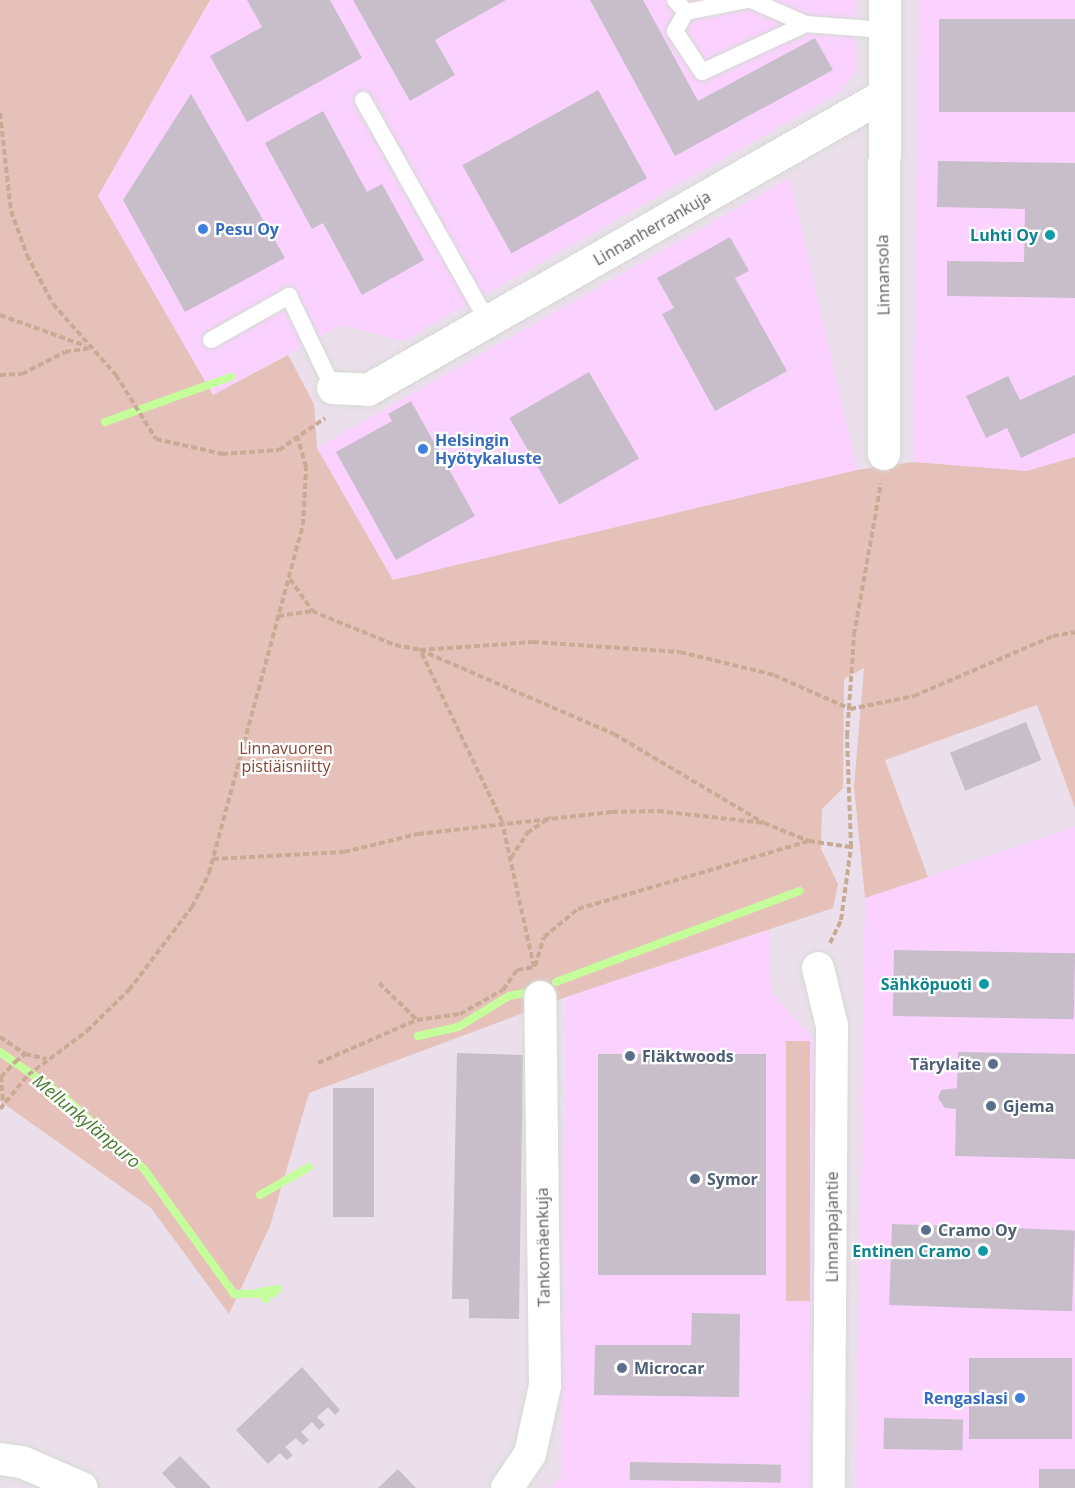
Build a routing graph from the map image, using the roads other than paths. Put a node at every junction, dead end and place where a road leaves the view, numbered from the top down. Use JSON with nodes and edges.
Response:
{"nodes":[{"id":1,"x":750,"y":0,"type":"edge"},
{"id":2,"x":681,"y":6,"type":"edge"},
{"id":3,"x":884,"y":15,"type":"edge"},
{"id":4,"x":806,"y":24,"type":"junction"},
{"id":5,"x":883,"y":96,"type":"junction"},
{"id":6,"x":363,"y":100,"type":"dead end"},
{"id":7,"x":488,"y":322,"type":"junction"},
{"id":8,"x":211,"y":340,"type":"dead end"},
{"id":9,"x":333,"y":388,"type":"joint"},
{"id":10,"x":884,"y":454,"type":"road end"},
{"id":11,"x":818,"y":968,"type":"road end"},
{"id":12,"x":537,"y":982,"type":"road end"},
{"id":13,"x":0,"y":1459,"type":"edge"},
{"id":14,"x":82,"y":1488,"type":"edge"},
{"id":15,"x":507,"y":1488,"type":"edge"},
{"id":16,"x":829,"y":1488,"type":"edge"}],
"edges":[{"from":1,"to":2,"type":"lane"},
{"from":1,"to":4,"type":"lane"},
{"from":2,"to":4,"type":"lane"},
{"from":3,"to":4,"type":"lane"},
{"from":3,"to":5,"type":"street"},
{"from":5,"to":7,"type":"street","name":"Linnanherrankuja"},
{"from":5,"to":10,"type":"street","name":"Linnansola"},
{"from":6,"to":7,"type":"lane"},
{"from":7,"to":9,"type":"street","name":"Linnanherrankuja"},
{"from":8,"to":9,"type":"lane"},
{"from":11,"to":16,"type":"street","name":"Linnanpajantie"},
{"from":12,"to":15,"type":"street","name":"Tankomäenkuja"},
{"from":13,"to":14,"type":"street"}]}
